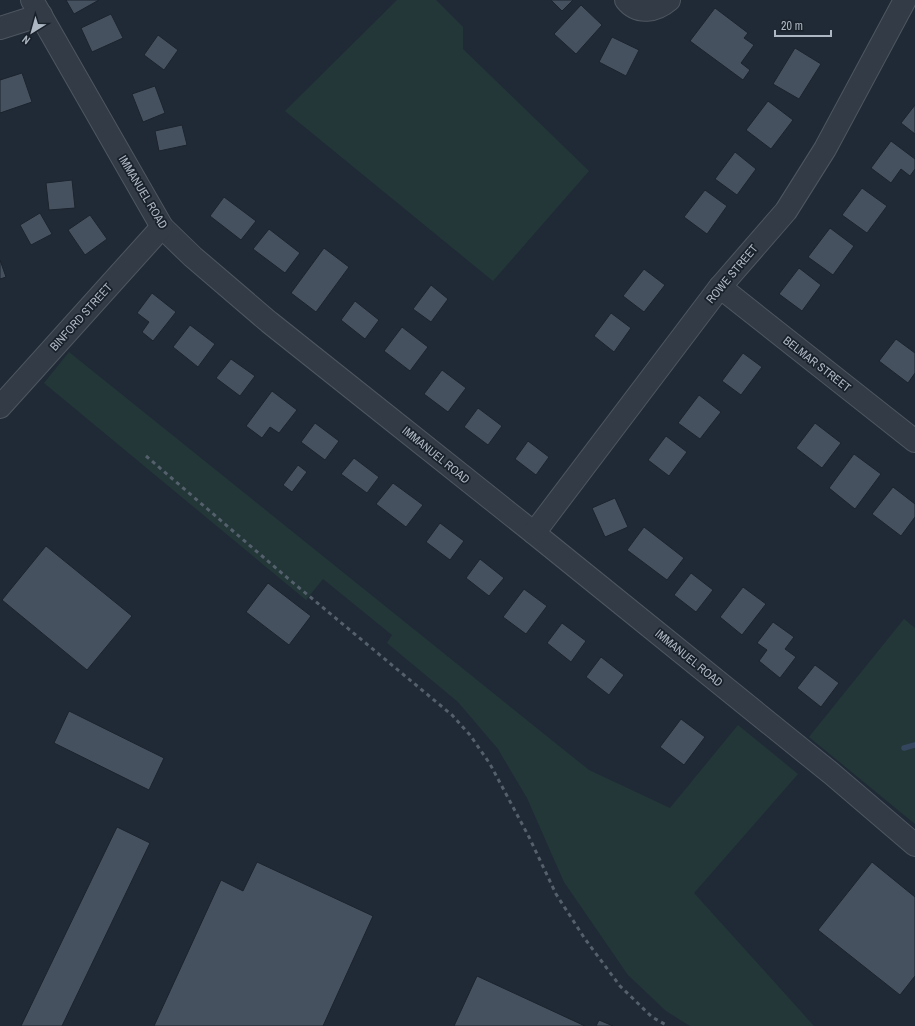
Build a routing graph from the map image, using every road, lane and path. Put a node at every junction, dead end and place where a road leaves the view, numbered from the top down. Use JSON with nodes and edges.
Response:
{"nodes":[{"id":1,"x":626,"y":0,"type":"edge"},
{"id":2,"x":669,"y":0,"type":"edge"},
{"id":3,"x":905,"y":0,"type":"edge"},
{"id":4,"x":36,"y":8,"type":"edge"},
{"id":5,"x":0,"y":28,"type":"edge"},
{"id":6,"x":162,"y":227,"type":"junction"},
{"id":7,"x":720,"y":287,"type":"junction"},
{"id":8,"x":0,"y":406,"type":"edge"},
{"id":9,"x":915,"y":441,"type":"edge"},
{"id":10,"x":534,"y":533,"type":"junction"},
{"id":11,"x":915,"y":845,"type":"edge"}],
"edges":[{"from":1,"to":2,"type":"street"},
{"from":3,"to":7,"type":"street","name":"ROWE STREET"},
{"from":4,"to":5,"type":"street"},
{"from":4,"to":6,"type":"street","name":"IMMANUEL ROAD"},
{"from":6,"to":8,"type":"street","name":"BINFORD STREET"},
{"from":6,"to":10,"type":"street","name":"IMMANUEL ROAD"},
{"from":7,"to":9,"type":"street","name":"BELMAR STREET"},
{"from":7,"to":10,"type":"street","name":"ROWE STREET"},
{"from":10,"to":11,"type":"street","name":"IMMANUEL ROAD"}]}
